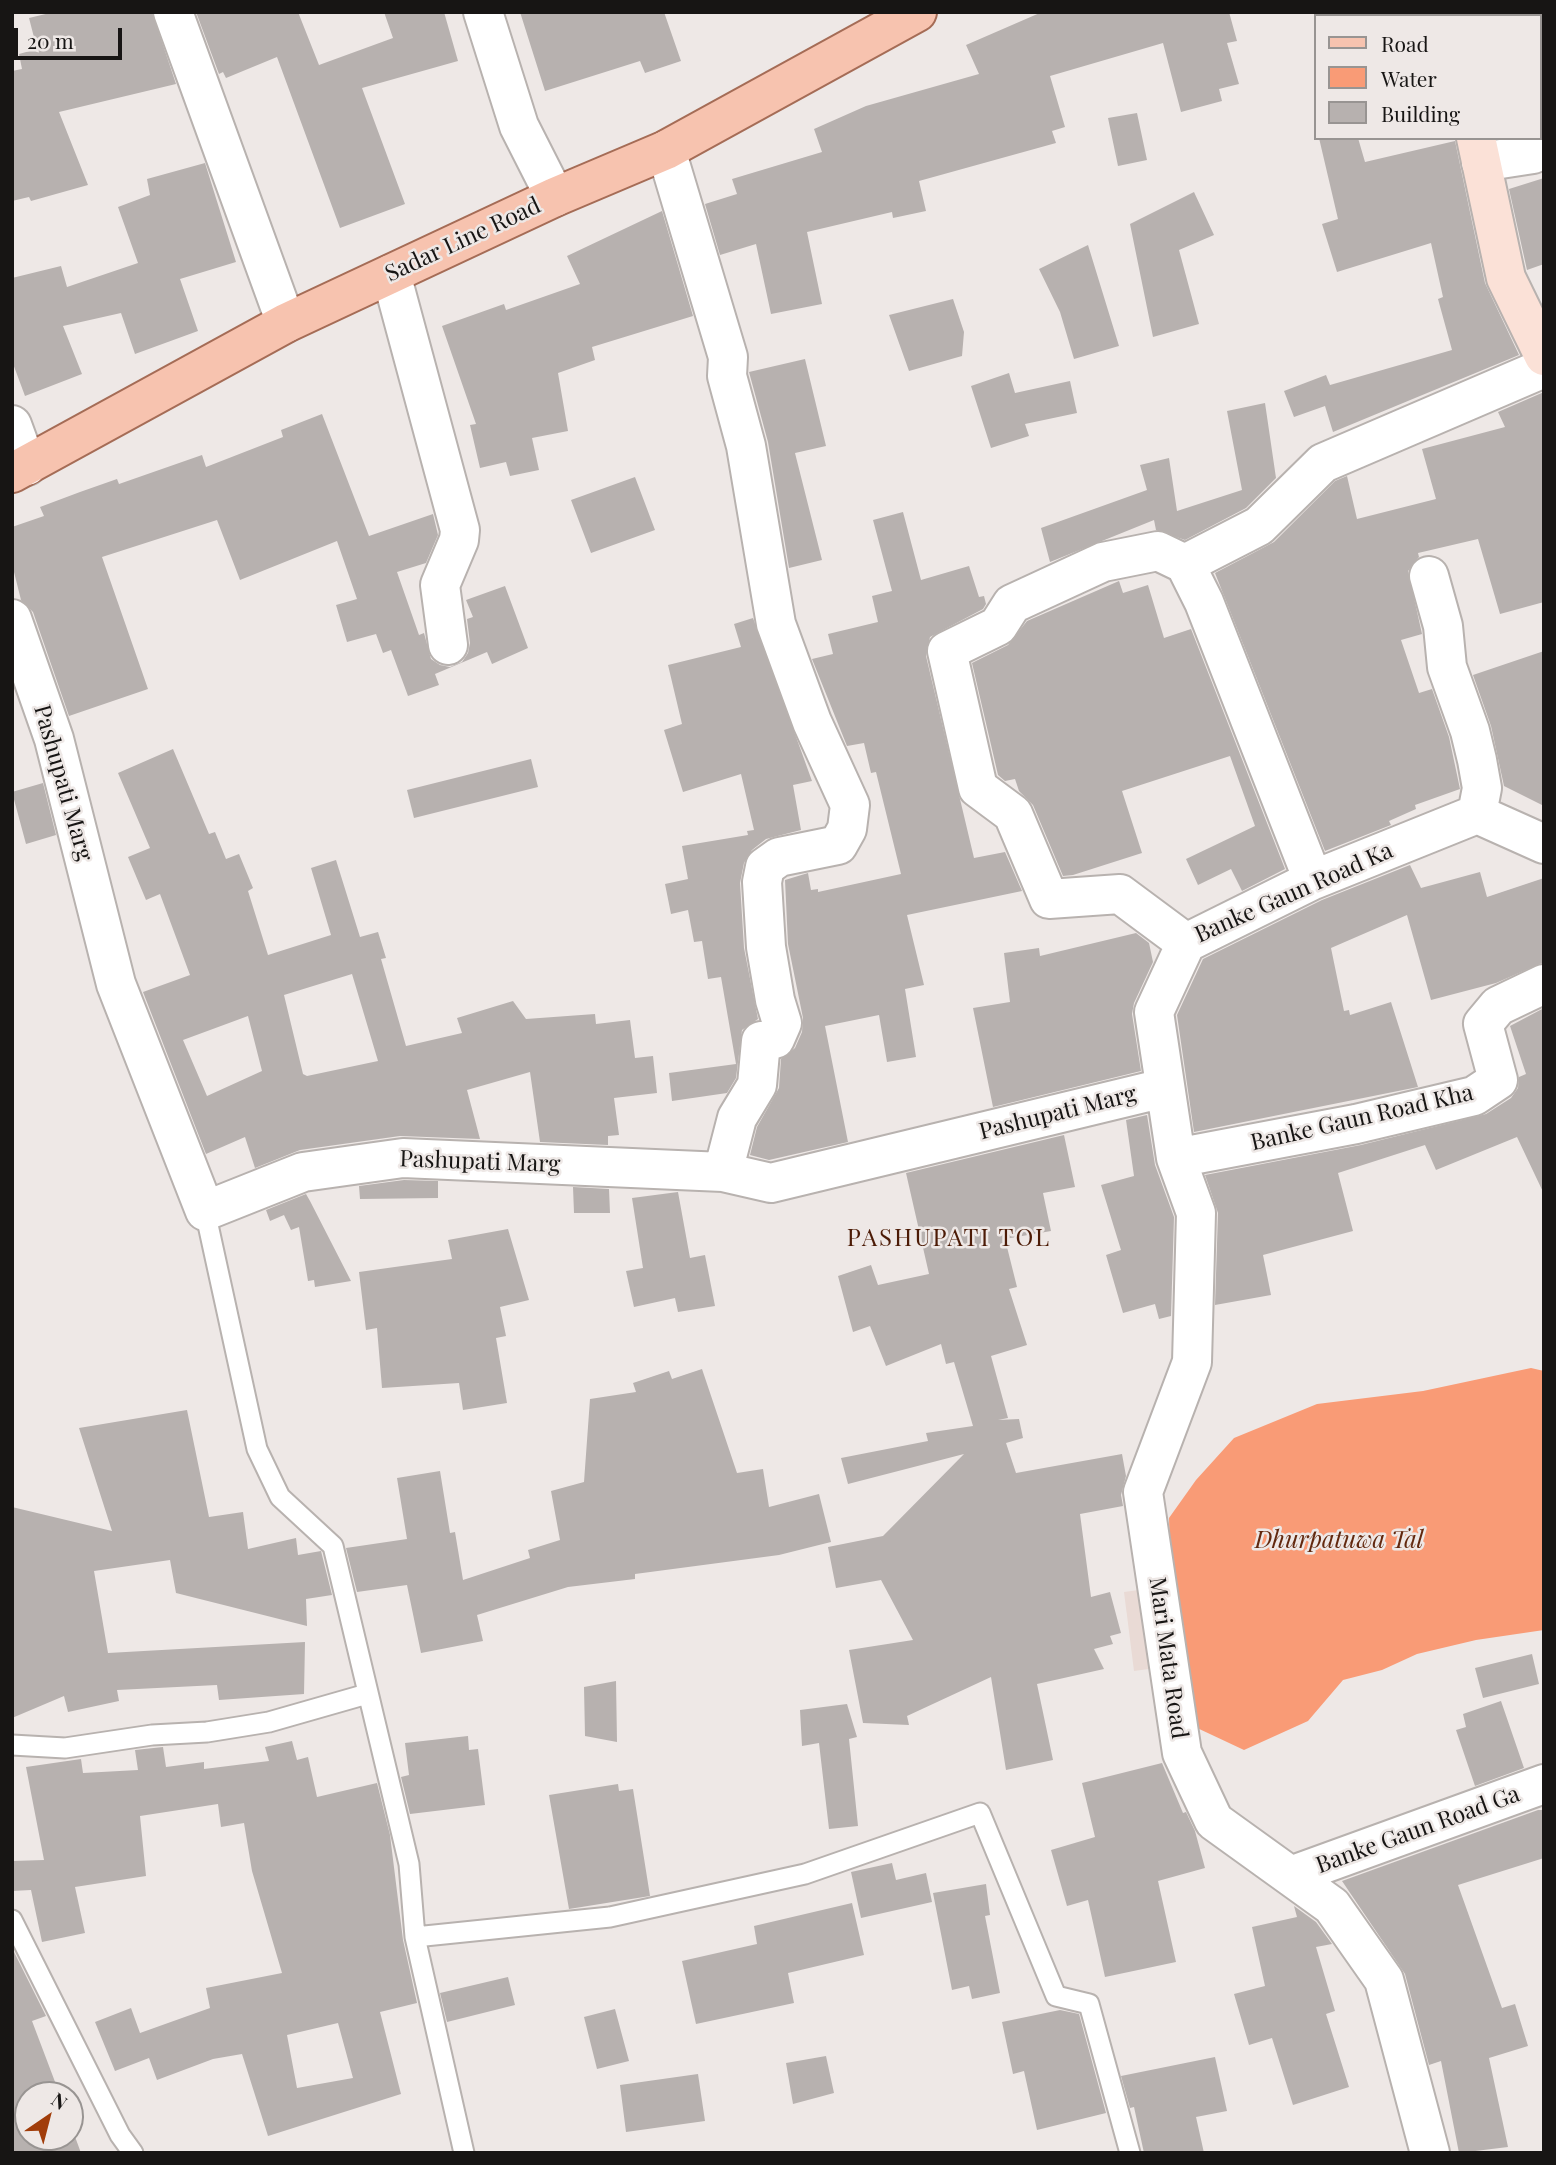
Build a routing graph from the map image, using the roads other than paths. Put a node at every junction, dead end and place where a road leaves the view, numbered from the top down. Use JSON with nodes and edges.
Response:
{"nodes":[{"id":1,"x":173,"y":12,"type":"edge"},
{"id":2,"x":483,"y":12,"type":"edge"},
{"id":3,"x":917,"y":12,"type":"edge"},
{"id":4,"x":1544,"y":149,"type":"edge"},
{"id":5,"x":666,"y":150,"type":"junction"},
{"id":6,"x":1478,"y":150,"type":"edge"},
{"id":7,"x":555,"y":197,"type":"junction"},
{"id":8,"x":391,"y":274,"type":"junction"},
{"id":9,"x":286,"y":323,"type":"junction"},
{"id":10,"x":1544,"y":356,"type":"edge"},
{"id":11,"x":1544,"y":368,"type":"edge"},
{"id":12,"x":12,"y":425,"type":"edge"},
{"id":13,"x":19,"y":470,"type":"edge"},
{"id":14,"x":1185,"y":564,"type":"junction"},
{"id":15,"x":1429,"y":576,"type":"dead end"},
{"id":16,"x":12,"y":619,"type":"edge"},
{"id":17,"x":448,"y":645,"type":"dead end"},
{"id":18,"x":1477,"y":814,"type":"junction"},
{"id":19,"x":1544,"y":844,"type":"edge"},
{"id":20,"x":1313,"y":880,"type":"junction"},
{"id":21,"x":1186,"y":943,"type":"junction"},
{"id":22,"x":1544,"y":984,"type":"edge"},
{"id":23,"x":1164,"y":1088,"type":"junction"},
{"id":24,"x":1176,"y":1158,"type":"junction"},
{"id":25,"x":723,"y":1172,"type":"junction"},
{"id":26,"x":205,"y":1211,"type":"junction"},
{"id":27,"x":367,"y":1693,"type":"junction"},
{"id":28,"x":12,"y":1745,"type":"edge"},
{"id":29,"x":1544,"y":1784,"type":"edge"},
{"id":30,"x":1293,"y":1875,"type":"junction"},
{"id":31,"x":12,"y":1920,"type":"edge"},
{"id":32,"x":415,"y":1937,"type":"junction"},
{"id":33,"x":133,"y":2153,"type":"edge"},
{"id":34,"x":464,"y":2153,"type":"edge"},
{"id":35,"x":1130,"y":2153,"type":"edge"},
{"id":36,"x":1430,"y":2153,"type":"edge"}],
"edges":[{"from":1,"to":9,"type":"street"},
{"from":2,"to":7,"type":"street"},
{"from":3,"to":5,"type":"main road","name":"Sadar Line Road"},
{"from":4,"to":6,"type":"street"},
{"from":5,"to":7,"type":"main road","name":"Sadar Line Road"},
{"from":5,"to":25,"type":"street"},
{"from":6,"to":10,"type":"main road"},
{"from":7,"to":8,"type":"main road","name":"Sadar Line Road"},
{"from":8,"to":9,"type":"main road","name":"Sadar Line Road"},
{"from":8,"to":17,"type":"street"},
{"from":9,"to":13,"type":"main road","name":"Sadar Line Road"},
{"from":11,"to":14,"type":"street"},
{"from":12,"to":13,"type":"street"},
{"from":14,"to":20,"type":"street"},
{"from":14,"to":21,"type":"street"},
{"from":15,"to":18,"type":"street"},
{"from":16,"to":26,"type":"street","name":"Pashupati Marg"},
{"from":18,"to":19,"type":"street"},
{"from":18,"to":20,"type":"street","name":"Banke Gaun Road Ka"},
{"from":20,"to":21,"type":"street","name":"Banke Gaun Road Ka"},
{"from":21,"to":23,"type":"street","name":"Banke Gaun Road Ka"},
{"from":22,"to":24,"type":"street","name":"Banke Gaun Road Kha"},
{"from":23,"to":24,"type":"street","name":"Mari Mata Road"},
{"from":23,"to":25,"type":"street","name":"Pashupati Marg"},
{"from":24,"to":30,"type":"street","name":"Mari Mata Road"},
{"from":25,"to":26,"type":"street","name":"Pashupati Marg"},
{"from":26,"to":27,"type":"lane"},
{"from":27,"to":28,"type":"lane"},
{"from":27,"to":32,"type":"lane"},
{"from":29,"to":30,"type":"street","name":"Banke Gaun Road Ga"},
{"from":30,"to":36,"type":"street","name":"Mari Mata Road"},
{"from":31,"to":33,"type":"lane"},
{"from":32,"to":34,"type":"lane"},
{"from":32,"to":35,"type":"lane"}]}
